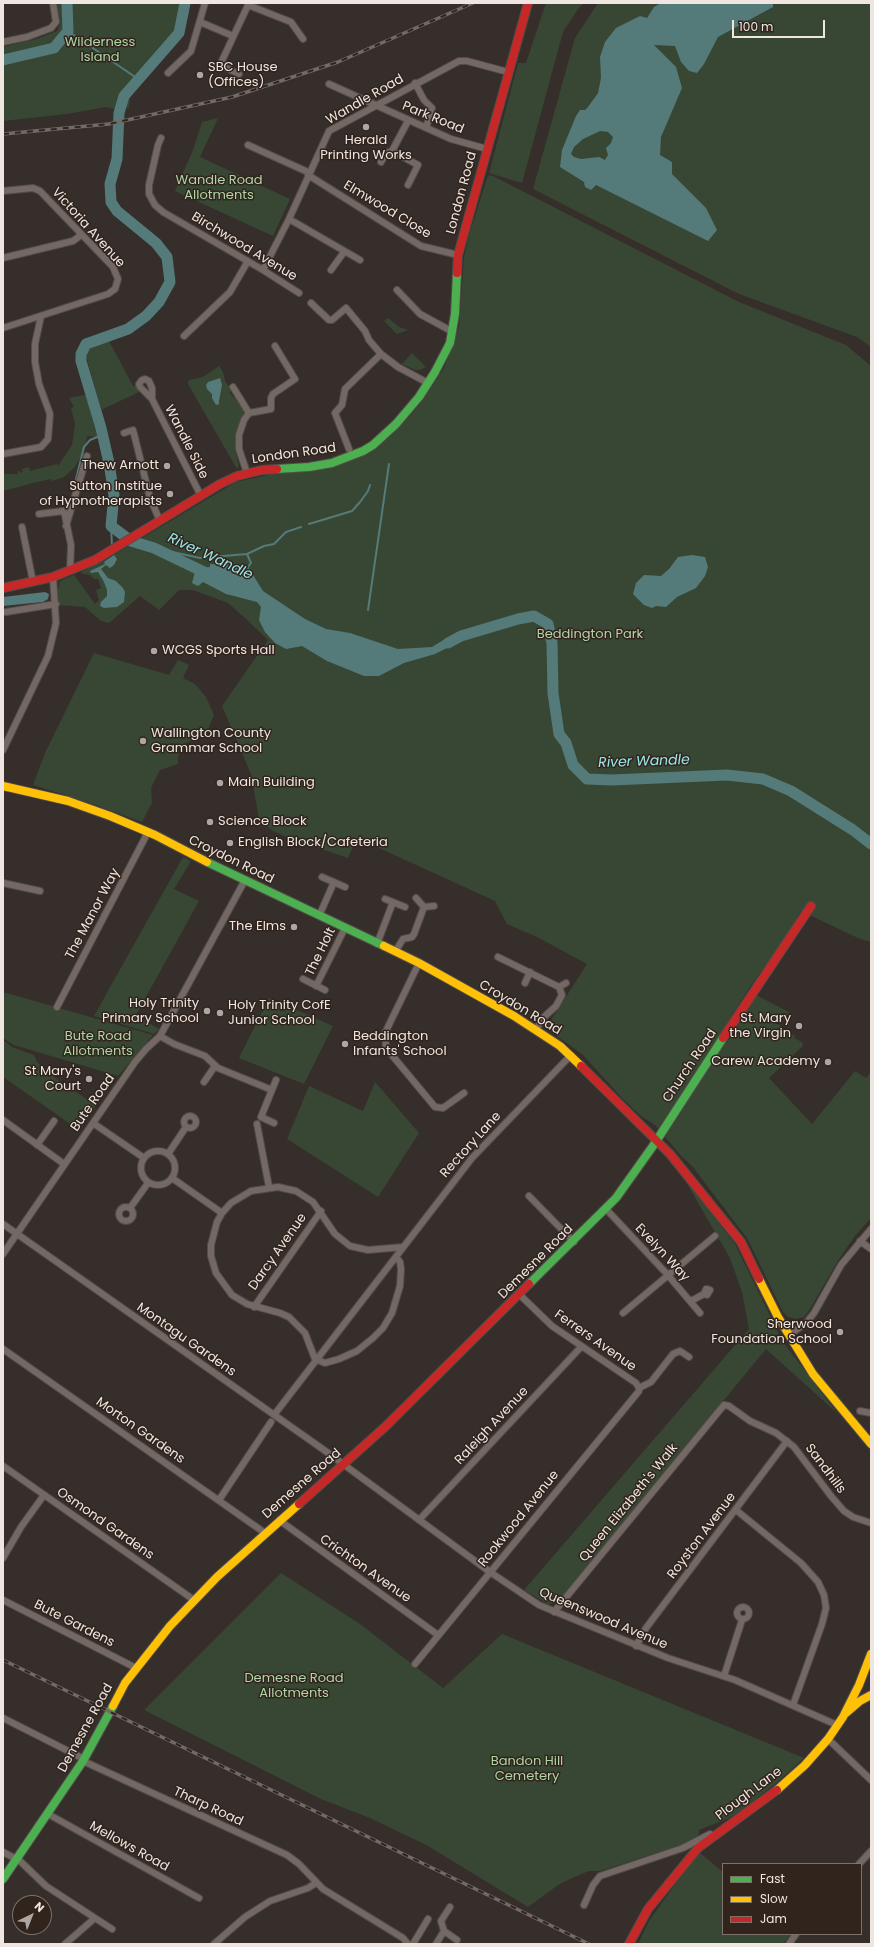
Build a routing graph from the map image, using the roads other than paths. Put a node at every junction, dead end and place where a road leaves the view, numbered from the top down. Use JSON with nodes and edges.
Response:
{"nodes":[{"id":1,"x":54,"y":3,"type":"edge"},
{"id":2,"x":205,"y":3,"type":"edge"},
{"id":3,"x":528,"y":3,"type":"edge"},
{"id":4,"x":249,"y":4,"type":"edge"},
{"id":5,"x":200,"y":22,"type":"junction"},
{"id":6,"x":233,"y":36,"type":"junction"},
{"id":7,"x":303,"y":39,"type":"dead end"},
{"id":8,"x":3,"y":42,"type":"edge"},
{"id":9,"x":508,"y":72,"type":"junction"},
{"id":10,"x":168,"y":73,"type":"dead end"},
{"id":11,"x":239,"y":74,"type":"dead end"},
{"id":12,"x":329,"y":84,"type":"dead end"},
{"id":13,"x":415,"y":84,"type":"junction"},
{"id":14,"x":374,"y":105,"type":"junction"},
{"id":15,"x":408,"y":121,"type":"junction"},
{"id":16,"x":426,"y":128,"type":"junction"},
{"id":17,"x":161,"y":138,"type":"dead end"},
{"id":18,"x":248,"y":145,"type":"dead end"},
{"id":19,"x":487,"y":149,"type":"junction"},
{"id":20,"x":392,"y":152,"type":"junction"},
{"id":21,"x":381,"y":162,"type":"dead end"},
{"id":22,"x":309,"y":174,"type":"junction"},
{"id":23,"x":408,"y":185,"type":"dead end"},
{"id":24,"x":3,"y":191,"type":"edge"},
{"id":25,"x":288,"y":219,"type":"junction"},
{"id":26,"x":82,"y":235,"type":"junction"},
{"id":27,"x":344,"y":252,"type":"junction"},
{"id":28,"x":458,"y":255,"type":"junction"},
{"id":29,"x":3,"y":258,"type":"edge"},
{"id":30,"x":360,"y":260,"type":"dead end"},
{"id":31,"x":248,"y":261,"type":"junction"},
{"id":32,"x":263,"y":270,"type":"junction"},
{"id":33,"x":331,"y":270,"type":"dead end"},
{"id":34,"x":397,"y":290,"type":"dead end"},
{"id":35,"x":299,"y":293,"type":"dead end"},
{"id":36,"x":311,"y":303,"type":"dead end"},
{"id":37,"x":41,"y":316,"type":"junction"},
{"id":38,"x":29,"y":320,"type":"junction"},
{"id":39,"x":3,"y":328,"type":"edge"},
{"id":40,"x":39,"y":329,"type":"junction"},
{"id":41,"x":452,"y":332,"type":"junction"},
{"id":42,"x":184,"y":336,"type":"dead end"},
{"id":43,"x":275,"y":346,"type":"dead end"},
{"id":44,"x":381,"y":354,"type":"junction"},
{"id":45,"x":428,"y":383,"type":"junction"},
{"id":46,"x":233,"y":387,"type":"dead end"},
{"id":47,"x":152,"y":399,"type":"dead end"},
{"id":48,"x":249,"y":413,"type":"junction"},
{"id":49,"x":124,"y":432,"type":"dead end"},
{"id":50,"x":349,"y":449,"type":"dead end"},
{"id":51,"x":3,"y":454,"type":"edge"},
{"id":52,"x":87,"y":456,"type":"dead end"},
{"id":53,"x":247,"y":473,"type":"junction"},
{"id":54,"x":201,"y":496,"type":"junction"},
{"id":55,"x":39,"y":514,"type":"dead end"},
{"id":56,"x":160,"y":521,"type":"junction"},
{"id":57,"x":66,"y":526,"type":"junction"},
{"id":58,"x":22,"y":527,"type":"dead end"},
{"id":59,"x":70,"y":571,"type":"junction"},
{"id":60,"x":53,"y":577,"type":"junction"},
{"id":61,"x":33,"y":582,"type":"junction"},
{"id":62,"x":3,"y":588,"type":"edge"},
{"id":63,"x":56,"y":601,"type":"junction"},
{"id":64,"x":6,"y":612,"type":"dead end"},
{"id":65,"x":3,"y":750,"type":"edge"},
{"id":66,"x":3,"y":786,"type":"edge"},
{"id":67,"x":148,"y":832,"type":"junction"},
{"id":68,"x":322,"y":877,"type":"dead end"},
{"id":69,"x":245,"y":880,"type":"junction"},
{"id":70,"x":334,"y":882,"type":"junction"},
{"id":71,"x":3,"y":883,"type":"edge"},
{"id":72,"x":345,"y":887,"type":"dead end"},
{"id":73,"x":40,"y":891,"type":"dead end"},
{"id":74,"x":416,"y":898,"type":"dead end"},
{"id":75,"x":385,"y":899,"type":"dead end"},
{"id":76,"x":393,"y":902,"type":"junction"},
{"id":77,"x":434,"y":906,"type":"dead end"},
{"id":78,"x":811,"y":906,"type":"dead end"},
{"id":79,"x":405,"y":907,"type":"dead end"},
{"id":80,"x":424,"y":907,"type":"junction"},
{"id":81,"x":319,"y":916,"type":"junction"},
{"id":82,"x":345,"y":928,"type":"junction"},
{"id":83,"x":377,"y":944,"type":"junction"},
{"id":84,"x":395,"y":952,"type":"junction"},
{"id":85,"x":498,"y":957,"type":"dead end"},
{"id":86,"x":418,"y":963,"type":"junction"},
{"id":87,"x":530,"y":972,"type":"junction"},
{"id":88,"x":303,"y":979,"type":"dead end"},
{"id":89,"x":525,"y":983,"type":"dead end"},
{"id":90,"x":566,"y":983,"type":"dead end"},
{"id":91,"x":316,"y":986,"type":"junction"},
{"id":92,"x":559,"y":987,"type":"junction"},
{"id":93,"x":325,"y":990,"type":"dead end"},
{"id":94,"x":57,"y":1007,"type":"dead end"},
{"id":95,"x":536,"y":1029,"type":"junction"},
{"id":96,"x":160,"y":1036,"type":"junction"},
{"id":97,"x":571,"y":1055,"type":"junction"},
{"id":98,"x":216,"y":1066,"type":"junction"},
{"id":99,"x":276,"y":1080,"type":"dead end"},
{"id":100,"x":204,"y":1082,"type":"dead end"},
{"id":101,"x":272,"y":1090,"type":"junction"},
{"id":102,"x":464,"y":1093,"type":"dead end"},
{"id":103,"x":3,"y":1120,"type":"edge"},
{"id":104,"x":54,"y":1120,"type":"dead end"},
{"id":105,"x":93,"y":1123,"type":"junction"},
{"id":106,"x":274,"y":1123,"type":"dead end"},
{"id":107,"x":257,"y":1124,"type":"dead end"},
{"id":108,"x":186,"y":1128,"type":"dead end"},
{"id":109,"x":656,"y":1140,"type":"junction"},
{"id":110,"x":37,"y":1144,"type":"junction"},
{"id":111,"x":168,"y":1154,"type":"junction"},
{"id":112,"x":144,"y":1158,"type":"junction"},
{"id":113,"x":64,"y":1164,"type":"junction"},
{"id":114,"x":172,"y":1178,"type":"junction"},
{"id":115,"x":148,"y":1183,"type":"junction"},
{"id":116,"x":269,"y":1187,"type":"junction"},
{"id":117,"x":529,"y":1196,"type":"dead end"},
{"id":118,"x":130,"y":1208,"type":"dead end"},
{"id":119,"x":606,"y":1209,"type":"junction"},
{"id":120,"x":321,"y":1211,"type":"junction"},
{"id":121,"x":222,"y":1213,"type":"junction"},
{"id":122,"x":3,"y":1224,"type":"edge"},
{"id":123,"x":871,"y":1229,"type":"edge"},
{"id":124,"x":16,"y":1234,"type":"junction"},
{"id":125,"x":715,"y":1236,"type":"dead end"},
{"id":126,"x":860,"y":1241,"type":"junction"},
{"id":127,"x":574,"y":1242,"type":"junction"},
{"id":128,"x":403,"y":1247,"type":"junction"},
{"id":129,"x":871,"y":1249,"type":"edge"},
{"id":130,"x":3,"y":1254,"type":"edge"},
{"id":131,"x":396,"y":1257,"type":"junction"},
{"id":132,"x":667,"y":1274,"type":"junction"},
{"id":133,"x":704,"y":1294,"type":"dead end"},
{"id":134,"x":520,"y":1295,"type":"junction"},
{"id":135,"x":691,"y":1301,"type":"junction"},
{"id":136,"x":254,"y":1307,"type":"junction"},
{"id":137,"x":700,"y":1313,"type":"dead end"},
{"id":138,"x":623,"y":1314,"type":"dead end"},
{"id":139,"x":789,"y":1335,"type":"junction"},
{"id":140,"x":581,"y":1347,"type":"junction"},
{"id":141,"x":3,"y":1349,"type":"edge"},
{"id":142,"x":689,"y":1357,"type":"dead end"},
{"id":143,"x":316,"y":1360,"type":"junction"},
{"id":144,"x":639,"y":1388,"type":"junction"},
{"id":145,"x":722,"y":1407,"type":"joint"},
{"id":146,"x":860,"y":1411,"type":"dead end"},
{"id":147,"x":871,"y":1413,"type":"edge"},
{"id":148,"x":274,"y":1415,"type":"junction"},
{"id":149,"x":272,"y":1422,"type":"dead end"},
{"id":150,"x":787,"y":1441,"type":"junction"},
{"id":151,"x":871,"y":1444,"type":"edge"},
{"id":152,"x":343,"y":1464,"type":"junction"},
{"id":153,"x":3,"y":1466,"type":"edge"},
{"id":154,"x":44,"y":1495,"type":"junction"},
{"id":155,"x":219,"y":1500,"type":"junction"},
{"id":156,"x":736,"y":1510,"type":"junction"},
{"id":157,"x":279,"y":1520,"type":"junction"},
{"id":158,"x":419,"y":1520,"type":"junction"},
{"id":159,"x":869,"y":1523,"type":"edge"},
{"id":160,"x":265,"y":1533,"type":"junction"},
{"id":161,"x":3,"y":1558,"type":"edge"},
{"id":162,"x":490,"y":1572,"type":"junction"},
{"id":163,"x":3,"y":1600,"type":"edge"},
{"id":164,"x":194,"y":1600,"type":"junction"},
{"id":165,"x":554,"y":1612,"type":"junction"},
{"id":166,"x":742,"y":1620,"type":"dead end"},
{"id":167,"x":438,"y":1635,"type":"junction"},
{"id":168,"x":636,"y":1646,"type":"junction"},
{"id":169,"x":871,"y":1654,"type":"edge"},
{"id":170,"x":415,"y":1664,"type":"dead end"},
{"id":171,"x":136,"y":1668,"type":"junction"},
{"id":172,"x":724,"y":1676,"type":"junction"},
{"id":173,"x":855,"y":1691,"type":"junction"},
{"id":174,"x":868,"y":1696,"type":"edge"},
{"id":175,"x":793,"y":1705,"type":"junction"},
{"id":176,"x":843,"y":1717,"type":"junction"},
{"id":177,"x":3,"y":1718,"type":"edge"},
{"id":178,"x":837,"y":1725,"type":"junction"},
{"id":179,"x":828,"y":1739,"type":"junction"},
{"id":180,"x":84,"y":1760,"type":"junction"},
{"id":181,"x":871,"y":1780,"type":"edge"},
{"id":182,"x":48,"y":1814,"type":"junction"},
{"id":183,"x":714,"y":1836,"type":"junction"},
{"id":184,"x":871,"y":1851,"type":"edge"},
{"id":185,"x":3,"y":1852,"type":"edge"},
{"id":186,"x":17,"y":1859,"type":"junction"},
{"id":187,"x":860,"y":1863,"type":"edge"},
{"id":188,"x":3,"y":1879,"type":"edge"},
{"id":189,"x":316,"y":1883,"type":"junction"},
{"id":190,"x":199,"y":1898,"type":"dead end"},
{"id":191,"x":584,"y":1904,"type":"dead end"},
{"id":192,"x":450,"y":1907,"type":"dead end"},
{"id":193,"x":95,"y":1918,"type":"junction"},
{"id":194,"x":428,"y":1919,"type":"dead end"},
{"id":195,"x":112,"y":1929,"type":"dead end"},
{"id":196,"x":444,"y":1931,"type":"junction"},
{"id":197,"x":795,"y":1935,"type":"edge"},
{"id":198,"x":457,"y":1940,"type":"dead end"},
{"id":199,"x":65,"y":1944,"type":"edge"},
{"id":200,"x":214,"y":1944,"type":"edge"},
{"id":201,"x":408,"y":1944,"type":"edge"},
{"id":202,"x":413,"y":1944,"type":"edge"},
{"id":203,"x":436,"y":1944,"type":"edge"},
{"id":204,"x":629,"y":1944,"type":"edge"},
{"id":205,"x":789,"y":1944,"type":"edge"}],
"edges":[{"from":1,"to":8,"type":"street"},
{"from":2,"to":5,"type":"street"},
{"from":3,"to":9,"type":"main road","name":"London Road"},
{"from":4,"to":6,"type":"street"},
{"from":4,"to":7,"type":"street"},
{"from":5,"to":6,"type":"street"},
{"from":5,"to":10,"type":"street"},
{"from":6,"to":11,"type":"street"},
{"from":9,"to":13,"type":"street","name":"Wandle Road"},
{"from":9,"to":19,"type":"main road","name":"London Road"},
{"from":12,"to":14,"type":"street","name":"Park Road"},
{"from":13,"to":14,"type":"street","name":"Wandle Road"},
{"from":13,"to":16,"type":"street"},
{"from":14,"to":15,"type":"street","name":"Park Road"},
{"from":14,"to":22,"type":"street","name":"Wandle Road"},
{"from":15,"to":16,"type":"street","name":"Park Road"},
{"from":15,"to":20,"type":"street"},
{"from":16,"to":19,"type":"street","name":"Park Road"},
{"from":17,"to":31,"type":"street","name":"Birchwood Avenue"},
{"from":18,"to":22,"type":"street","name":"Elmwood Close"},
{"from":19,"to":28,"type":"main road","name":"London Road"},
{"from":20,"to":21,"type":"street"},
{"from":20,"to":23,"type":"street"},
{"from":22,"to":25,"type":"street","name":"Wandle Road"},
{"from":22,"to":28,"type":"street","name":"Elmwood Close"},
{"from":24,"to":26,"type":"street","name":"Victoria Avenue"},
{"from":25,"to":27,"type":"street"},
{"from":25,"to":32,"type":"street","name":"Wandle Road"},
{"from":26,"to":29,"type":"street"},
{"from":26,"to":37,"type":"street","name":"Victoria Avenue"},
{"from":27,"to":30,"type":"street"},
{"from":27,"to":33,"type":"street"},
{"from":28,"to":41,"type":"main road","name":"London Road"},
{"from":31,"to":32,"type":"street","name":"Birchwood Avenue"},
{"from":31,"to":42,"type":"street"},
{"from":32,"to":35,"type":"street","name":"Birchwood Avenue"},
{"from":34,"to":41,"type":"street"},
{"from":36,"to":44,"type":"street"},
{"from":37,"to":38,"type":"street"},
{"from":37,"to":40,"type":"street"},
{"from":38,"to":39,"type":"street"},
{"from":38,"to":40,"type":"street"},
{"from":40,"to":51,"type":"street"},
{"from":41,"to":45,"type":"main road","name":"London Road"},
{"from":43,"to":48,"type":"street"},
{"from":44,"to":45,"type":"street"},
{"from":44,"to":50,"type":"street"},
{"from":45,"to":53,"type":"main road","name":"London Road"},
{"from":46,"to":48,"type":"street"},
{"from":47,"to":54,"type":"street","name":"Wandle Side"},
{"from":48,"to":53,"type":"street"},
{"from":49,"to":56,"type":"street"},
{"from":52,"to":57,"type":"street"},
{"from":53,"to":54,"type":"main road","name":"London Road"},
{"from":54,"to":56,"type":"main road","name":"London Road"},
{"from":55,"to":57,"type":"street"},
{"from":56,"to":59,"type":"main road","name":"London Road"},
{"from":57,"to":59,"type":"street"},
{"from":58,"to":61,"type":"street"},
{"from":59,"to":60,"type":"main road","name":"London Road"},
{"from":60,"to":61,"type":"main road","name":"London Road"},
{"from":60,"to":63,"type":"street"},
{"from":61,"to":62,"type":"main road","name":"London Road"},
{"from":63,"to":64,"type":"street"},
{"from":63,"to":65,"type":"street"},
{"from":66,"to":67,"type":"main road","name":"Croydon Road"},
{"from":67,"to":69,"type":"main road","name":"Croydon Road"},
{"from":67,"to":94,"type":"street","name":"The Manor Way"},
{"from":68,"to":70,"type":"street"},
{"from":69,"to":81,"type":"main road","name":"Croydon Road"},
{"from":69,"to":96,"type":"street","name":"Bute Road"},
{"from":70,"to":72,"type":"street"},
{"from":70,"to":81,"type":"street"},
{"from":71,"to":73,"type":"street"},
{"from":74,"to":80,"type":"street"},
{"from":75,"to":76,"type":"street"},
{"from":76,"to":79,"type":"street"},
{"from":76,"to":83,"type":"street"},
{"from":77,"to":80,"type":"street"},
{"from":78,"to":109,"type":"main road","name":"Church Road"},
{"from":80,"to":84,"type":"street"},
{"from":81,"to":82,"type":"main road","name":"Croydon Road"},
{"from":82,"to":83,"type":"main road","name":"Croydon Road"},
{"from":82,"to":91,"type":"street","name":"The Holt"},
{"from":83,"to":84,"type":"main road","name":"Croydon Road"},
{"from":84,"to":86,"type":"main road","name":"Croydon Road"},
{"from":85,"to":87,"type":"street"},
{"from":86,"to":95,"type":"main road","name":"Croydon Road"},
{"from":86,"to":102,"type":"street"},
{"from":87,"to":89,"type":"street"},
{"from":87,"to":92,"type":"street"},
{"from":88,"to":91,"type":"street","name":"The Holt"},
{"from":90,"to":92,"type":"street"},
{"from":91,"to":93,"type":"street","name":"The Holt"},
{"from":92,"to":95,"type":"street"},
{"from":95,"to":97,"type":"main road","name":"Croydon Road"},
{"from":96,"to":98,"type":"street"},
{"from":96,"to":105,"type":"street","name":"Bute Road"},
{"from":97,"to":109,"type":"main road","name":"Croydon Road"},
{"from":97,"to":128,"type":"street","name":"Rectory Lane"},
{"from":98,"to":100,"type":"street"},
{"from":98,"to":101,"type":"street"},
{"from":99,"to":101,"type":"street"},
{"from":101,"to":106,"type":"street"},
{"from":103,"to":110,"type":"street"},
{"from":104,"to":110,"type":"street"},
{"from":105,"to":112,"type":"street"},
{"from":105,"to":113,"type":"street","name":"Bute Road"},
{"from":107,"to":116,"type":"street"},
{"from":108,"to":111,"type":"street"},
{"from":109,"to":119,"type":"main road","name":"Demesne Road"},
{"from":109,"to":139,"type":"main road","name":"Croydon Road"},
{"from":110,"to":113,"type":"street"},
{"from":111,"to":112,"type":"street"},
{"from":111,"to":114,"type":"street"},
{"from":112,"to":115,"type":"street"},
{"from":113,"to":124,"type":"street","name":"Bute Road"},
{"from":114,"to":115,"type":"street"},
{"from":114,"to":121,"type":"street"},
{"from":115,"to":118,"type":"street"},
{"from":116,"to":120,"type":"street"},
{"from":116,"to":121,"type":"street"},
{"from":117,"to":127,"type":"street"},
{"from":119,"to":127,"type":"main road","name":"Demesne Road"},
{"from":119,"to":132,"type":"street","name":"Evelyn Way"},
{"from":120,"to":128,"type":"street"},
{"from":120,"to":136,"type":"street","name":"Darcy Avenue"},
{"from":121,"to":136,"type":"street"},
{"from":122,"to":124,"type":"street","name":"Montagu Gardens"},
{"from":123,"to":126,"type":"street"},
{"from":124,"to":130,"type":"street","name":"Bute Road"},
{"from":124,"to":148,"type":"street","name":"Montagu Gardens"},
{"from":125,"to":132,"type":"street"},
{"from":126,"to":129,"type":"street"},
{"from":126,"to":139,"type":"street"},
{"from":127,"to":134,"type":"main road","name":"Demesne Road"},
{"from":128,"to":131,"type":"street","name":"Rectory Lane"},
{"from":131,"to":143,"type":"street","name":"Rectory Lane"},
{"from":131,"to":143,"type":"street"},
{"from":132,"to":135,"type":"street","name":"Evelyn Way"},
{"from":132,"to":138,"type":"street"},
{"from":133,"to":135,"type":"street"},
{"from":134,"to":140,"type":"street","name":"Ferrers Avenue"},
{"from":134,"to":152,"type":"main road","name":"Demesne Road"},
{"from":135,"to":137,"type":"street","name":"Evelyn Way"},
{"from":136,"to":143,"type":"street"},
{"from":139,"to":151,"type":"main road","name":"Croydon Road"},
{"from":140,"to":144,"type":"street","name":"Ferrers Avenue"},
{"from":140,"to":158,"type":"street","name":"Raleigh Avenue"},
{"from":141,"to":155,"type":"street","name":"Morton Gardens"},
{"from":142,"to":144,"type":"street"},
{"from":143,"to":148,"type":"street","name":"Rectory Lane"},
{"from":144,"to":162,"type":"street","name":"Rookwood Avenue"},
{"from":145,"to":150,"type":"street","name":"Sandhills"},
{"from":145,"to":165,"type":"street","name":"Queen Elizabeth's Walk"},
{"from":146,"to":147,"type":"street"},
{"from":148,"to":152,"type":"street","name":"Montagu Gardens"},
{"from":149,"to":155,"type":"street"},
{"from":150,"to":156,"type":"street","name":"Royston Avenue"},
{"from":150,"to":159,"type":"street","name":"Sandhills"},
{"from":152,"to":157,"type":"main road","name":"Demesne Road"},
{"from":152,"to":158,"type":"street","name":"Queenswood Avenue"},
{"from":153,"to":154,"type":"street","name":"Osmond Gardens"},
{"from":154,"to":161,"type":"street"},
{"from":154,"to":164,"type":"street","name":"Osmond Gardens"},
{"from":155,"to":160,"type":"street","name":"Morton Gardens"},
{"from":156,"to":168,"type":"street","name":"Royston Avenue"},
{"from":156,"to":175,"type":"street"},
{"from":157,"to":160,"type":"main road","name":"Demesne Road"},
{"from":157,"to":167,"type":"street","name":"Crichton Avenue"},
{"from":158,"to":162,"type":"street","name":"Queenswood Avenue"},
{"from":160,"to":164,"type":"main road","name":"Demesne Road"},
{"from":162,"to":165,"type":"street","name":"Queenswood Avenue"},
{"from":162,"to":167,"type":"street","name":"Rookwood Avenue"},
{"from":163,"to":171,"type":"street","name":"Bute Gardens"},
{"from":164,"to":171,"type":"main road","name":"Demesne Road"},
{"from":165,"to":168,"type":"street","name":"Queenswood Avenue"},
{"from":166,"to":172,"type":"street"},
{"from":167,"to":170,"type":"street","name":"Rookwood Avenue"},
{"from":168,"to":172,"type":"street","name":"Queenswood Avenue"},
{"from":169,"to":173,"type":"main road","name":"Plough Lane"},
{"from":171,"to":180,"type":"main road","name":"Demesne Road"},
{"from":172,"to":175,"type":"street","name":"Queenswood Avenue"},
{"from":173,"to":174,"type":"main road"},
{"from":173,"to":176,"type":"main road","name":"Plough Lane"},
{"from":174,"to":176,"type":"main road"},
{"from":175,"to":178,"type":"street","name":"Queenswood Avenue"},
{"from":176,"to":178,"type":"main road","name":"Plough Lane"},
{"from":177,"to":180,"type":"street","name":"Tharp Road"},
{"from":178,"to":179,"type":"main road","name":"Plough Lane"},
{"from":179,"to":181,"type":"street"},
{"from":179,"to":183,"type":"main road","name":"Plough Lane"},
{"from":180,"to":182,"type":"main road","name":"Demesne Road"},
{"from":180,"to":189,"type":"street","name":"Tharp Road"},
{"from":182,"to":186,"type":"main road","name":"Demesne Road"},
{"from":182,"to":190,"type":"street","name":"Mellows Road"},
{"from":183,"to":191,"type":"street"},
{"from":183,"to":204,"type":"main road","name":"Plough Lane"},
{"from":184,"to":187,"type":"street"},
{"from":185,"to":186,"type":"street"},
{"from":186,"to":188,"type":"main road","name":"Demesne Road"},
{"from":186,"to":193,"type":"street"},
{"from":189,"to":200,"type":"street"},
{"from":189,"to":201,"type":"street","name":"Tharp Road"},
{"from":192,"to":196,"type":"street"},
{"from":193,"to":195,"type":"street"},
{"from":193,"to":199,"type":"street"},
{"from":194,"to":202,"type":"street"},
{"from":196,"to":198,"type":"street"},
{"from":196,"to":203,"type":"street"},
{"from":197,"to":205,"type":"street"}]}
